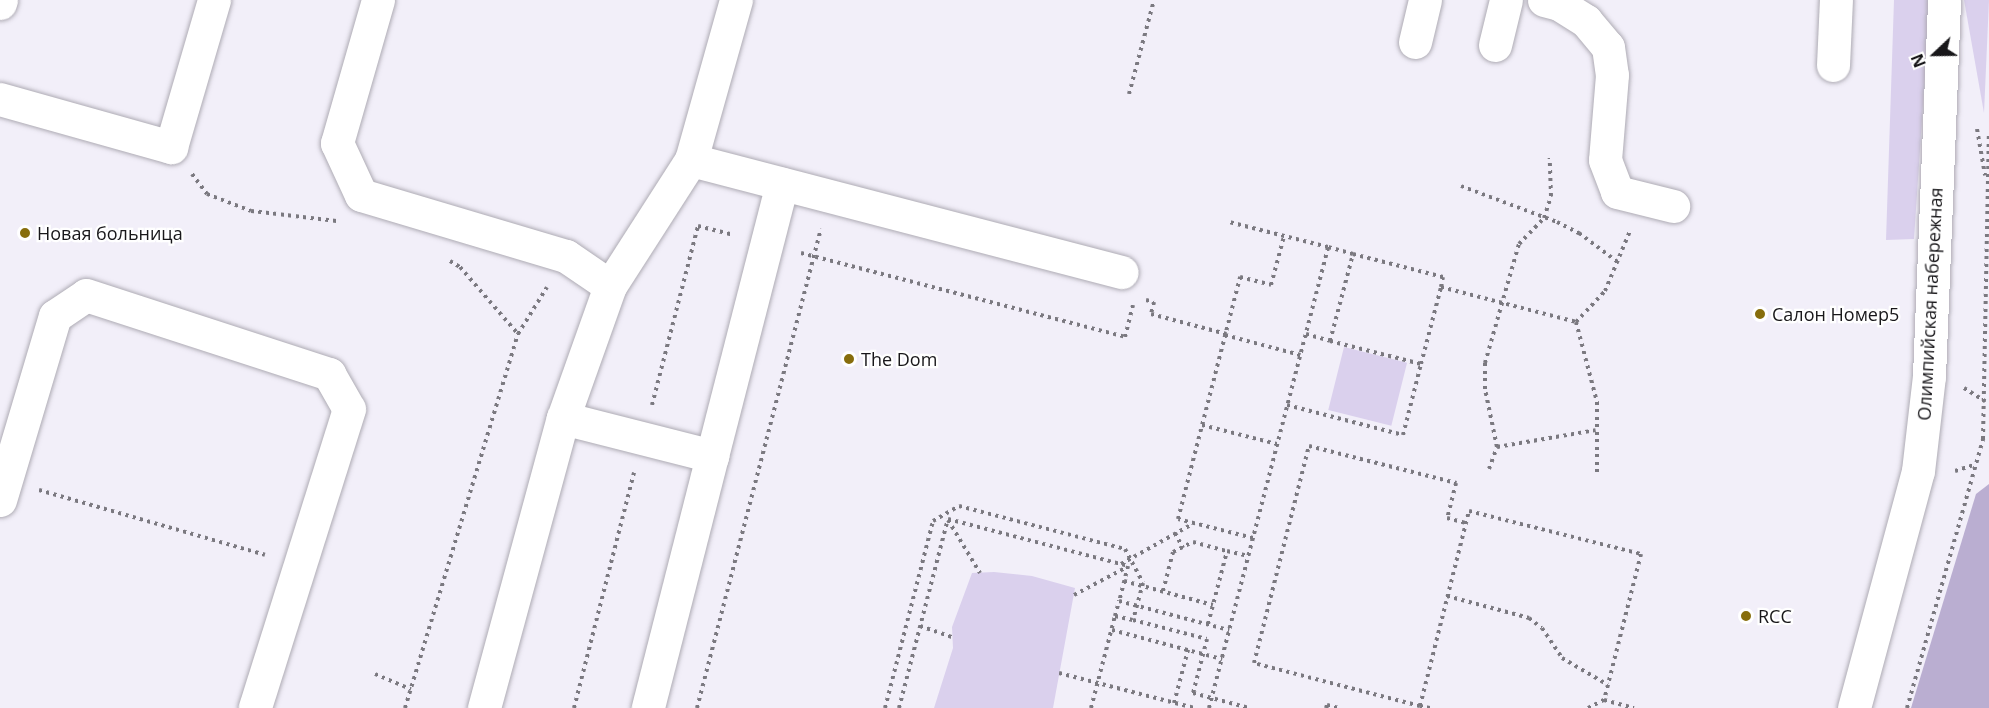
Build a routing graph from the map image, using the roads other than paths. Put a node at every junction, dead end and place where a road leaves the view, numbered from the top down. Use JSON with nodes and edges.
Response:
{"nodes":[{"id":1,"x":214,"y":0,"type":"edge"},
{"id":2,"x":378,"y":0,"type":"edge"},
{"id":3,"x":736,"y":0,"type":"edge"},
{"id":4,"x":1425,"y":0,"type":"edge"},
{"id":5,"x":1506,"y":0,"type":"edge"},
{"id":6,"x":1544,"y":0,"type":"edge"},
{"id":7,"x":1836,"y":0,"type":"edge"},
{"id":8,"x":1944,"y":0,"type":"edge"},
{"id":9,"x":1415,"y":42,"type":"dead end"},
{"id":10,"x":1495,"y":45,"type":"dead end"},
{"id":11,"x":1833,"y":65,"type":"dead end"},
{"id":12,"x":0,"y":99,"type":"edge"},
{"id":13,"x":691,"y":160,"type":"junction"},
{"id":14,"x":782,"y":184,"type":"junction"},
{"id":15,"x":1673,"y":206,"type":"dead end"},
{"id":16,"x":1122,"y":272,"type":"dead end"},
{"id":17,"x":610,"y":286,"type":"junction"},
{"id":18,"x":563,"y":418,"type":"junction"},
{"id":19,"x":712,"y":456,"type":"junction"},
{"id":20,"x":3,"y":490,"type":"edge"},
{"id":21,"x":255,"y":708,"type":"edge"},
{"id":22,"x":484,"y":708,"type":"edge"},
{"id":23,"x":648,"y":708,"type":"edge"},
{"id":24,"x":1854,"y":708,"type":"edge"}],
"edges":[{"from":1,"to":12,"type":"street"},
{"from":2,"to":17,"type":"street"},
{"from":3,"to":13,"type":"street"},
{"from":4,"to":9,"type":"street"},
{"from":5,"to":10,"type":"street"},
{"from":6,"to":15,"type":"street"},
{"from":7,"to":11,"type":"street"},
{"from":8,"to":24,"type":"street","name":"Олимпийская набережная"},
{"from":13,"to":14,"type":"street"},
{"from":13,"to":17,"type":"street"},
{"from":14,"to":16,"type":"street"},
{"from":14,"to":19,"type":"street"},
{"from":17,"to":18,"type":"street"},
{"from":18,"to":19,"type":"street"},
{"from":18,"to":22,"type":"street"},
{"from":19,"to":23,"type":"street"},
{"from":20,"to":21,"type":"street"}]}
